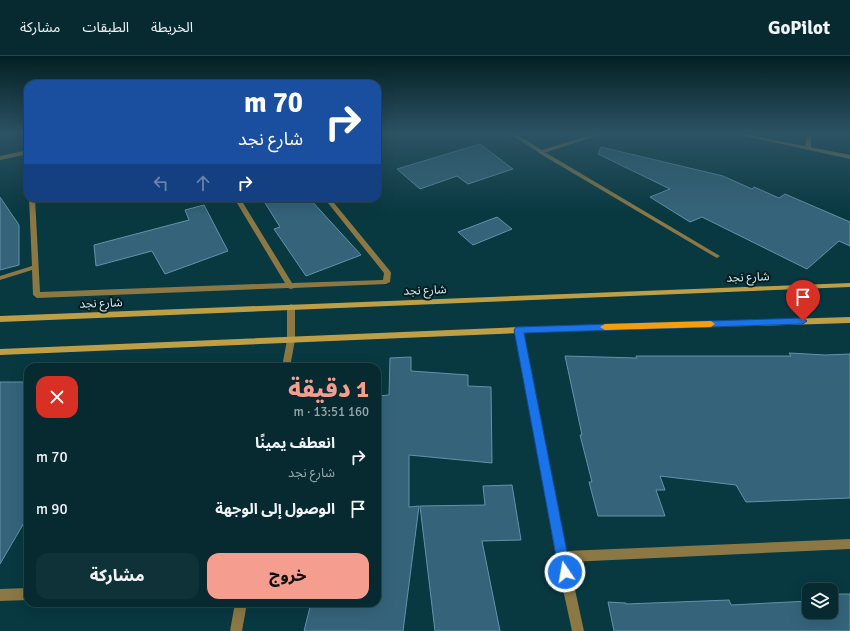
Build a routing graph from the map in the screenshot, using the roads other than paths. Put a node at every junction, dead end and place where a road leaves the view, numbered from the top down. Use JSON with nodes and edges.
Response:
{"nodes":[{"id":1,"x":554,"y":160,"type":"edge"},
{"id":2,"x":32,"y":202,"type":"edge"},
{"id":3,"x":238,"y":202,"type":"edge"},
{"id":4,"x":330,"y":202,"type":"edge"},
{"id":5,"x":717,"y":256,"type":"dead end"},
{"id":6,"x":36,"y":267,"type":"junction"},
{"id":7,"x":0,"y":278,"type":"edge"},
{"id":8,"x":850,"y":285,"type":"edge"},
{"id":9,"x":291,"y":287,"type":"junction"},
{"id":10,"x":291,"y":307,"type":"junction"},
{"id":11,"x":0,"y":319,"type":"edge"},
{"id":12,"x":850,"y":320,"type":"edge"},
{"id":13,"x":519,"y":330,"type":"junction"},
{"id":14,"x":291,"y":340,"type":"junction"},
{"id":15,"x":0,"y":352,"type":"edge"},
{"id":16,"x":287,"y":363,"type":"edge"},
{"id":17,"x":850,"y":544,"type":"edge"},
{"id":18,"x":562,"y":557,"type":"junction"},
{"id":19,"x":24,"y":594,"type":"edge"},
{"id":20,"x":0,"y":595,"type":"edge"},
{"id":21,"x":240,"y":607,"type":"edge"},
{"id":22,"x":236,"y":631,"type":"edge"},
{"id":23,"x":578,"y":631,"type":"edge"}],
"edges":[{"from":1,"to":5,"type":"street"},
{"from":2,"to":6,"type":"street"},
{"from":3,"to":9,"type":"street"},
{"from":4,"to":9,"type":"street"},
{"from":6,"to":7,"type":"street"},
{"from":6,"to":9,"type":"street"},
{"from":8,"to":10,"type":"street","name":"شارع نجد"},
{"from":10,"to":11,"type":"street","name":"شارع نجد"},
{"from":10,"to":14,"type":"street"},
{"from":12,"to":13,"type":"street"},
{"from":13,"to":14,"type":"street"},
{"from":13,"to":18,"type":"street"},
{"from":14,"to":15,"type":"street"},
{"from":14,"to":16,"type":"street"},
{"from":17,"to":18,"type":"street"},
{"from":18,"to":23,"type":"street"},
{"from":19,"to":20,"type":"street"},
{"from":21,"to":22,"type":"street"}]}
